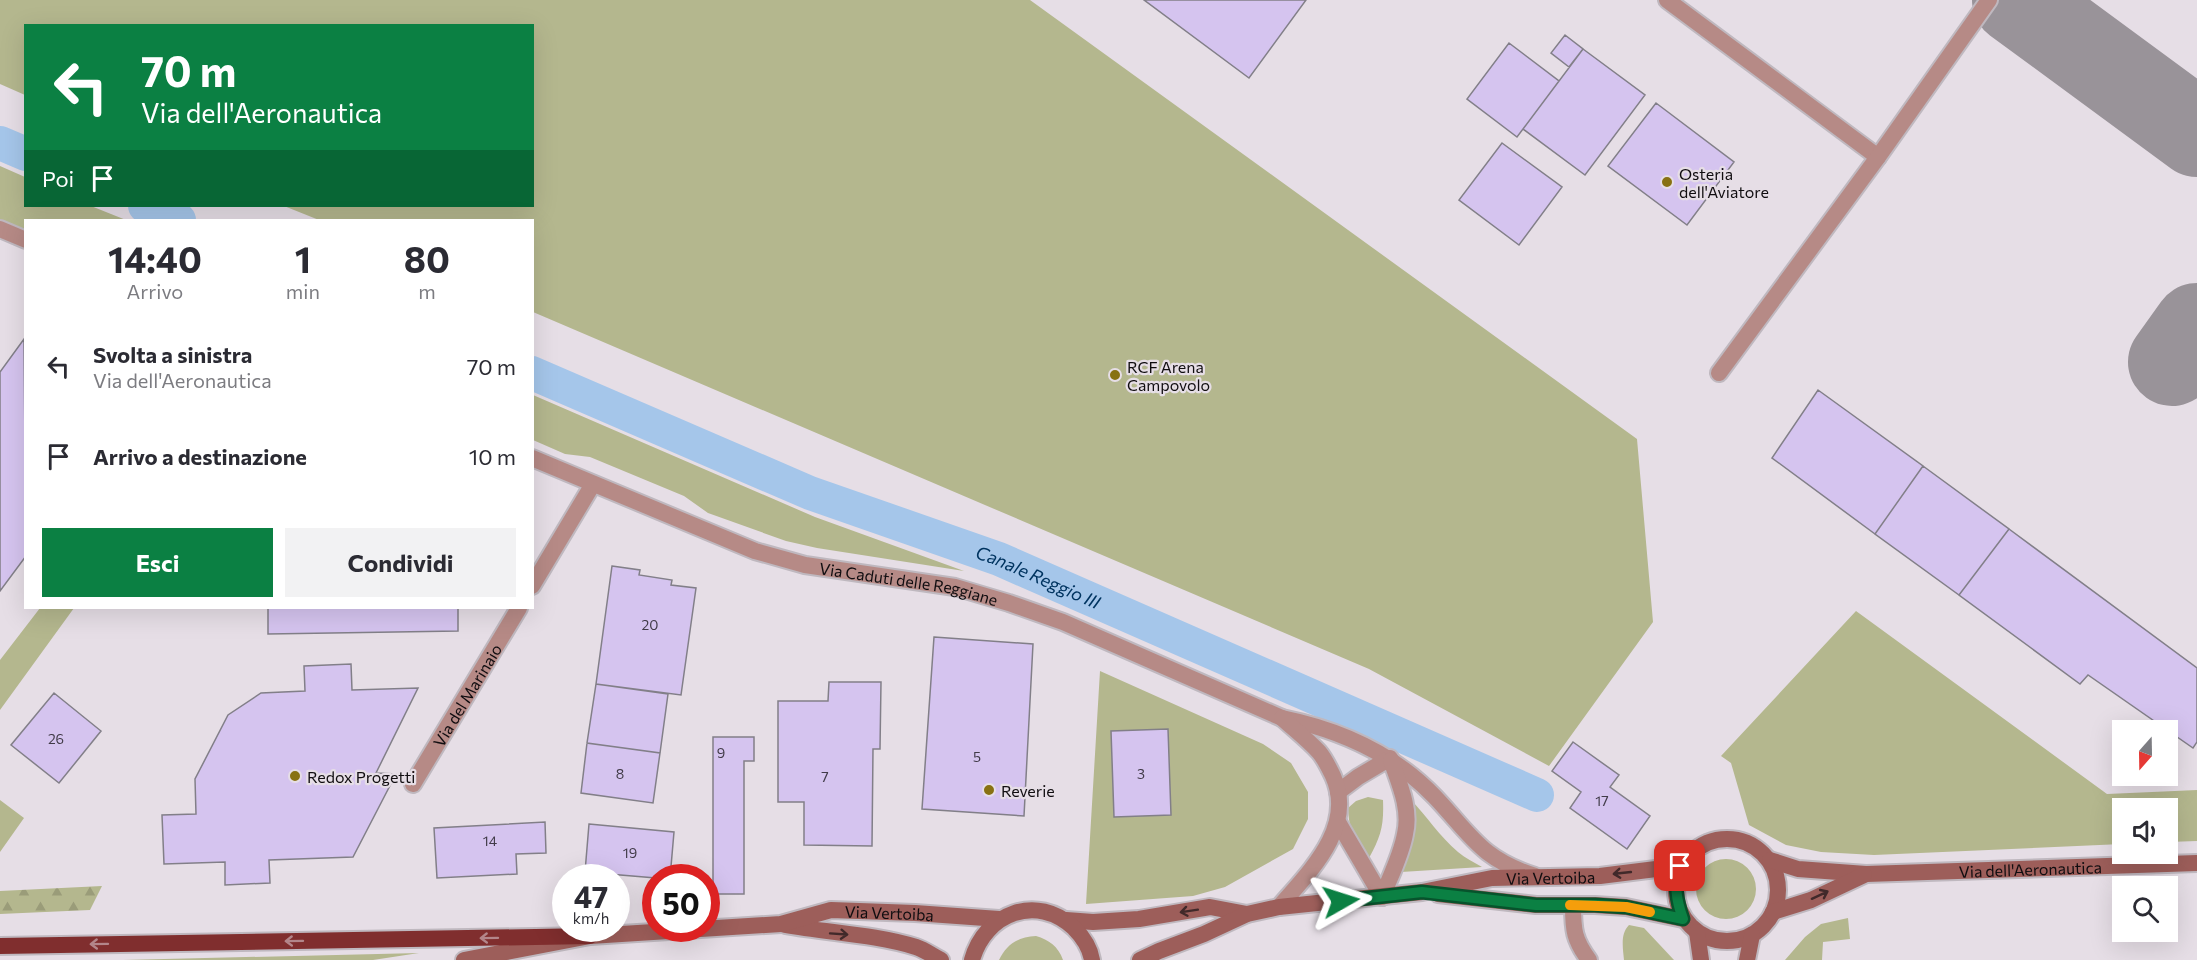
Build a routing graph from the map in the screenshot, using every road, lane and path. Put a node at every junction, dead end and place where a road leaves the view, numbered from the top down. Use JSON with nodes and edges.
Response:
{"nodes":[{"id":1,"x":1667,"y":0,"type":"edge"},
{"id":2,"x":1989,"y":0,"type":"edge"},
{"id":3,"x":1878,"y":157,"type":"junction"},
{"id":4,"x":0,"y":229,"type":"edge"},
{"id":5,"x":24,"y":239,"type":"edge"},
{"id":6,"x":1719,"y":373,"type":"dead end"},
{"id":7,"x":534,"y":459,"type":"edge"},
{"id":8,"x":593,"y":484,"type":"junction"},
{"id":9,"x":534,"y":583,"type":"edge"},
{"id":10,"x":518,"y":609,"type":"edge"},
{"id":11,"x":1282,"y":718,"type":"junction"},
{"id":12,"x":1390,"y":758,"type":"junction"},
{"id":13,"x":413,"y":784,"type":"dead end"},
{"id":14,"x":1338,"y":792,"type":"junction"},
{"id":15,"x":1338,"y":822,"type":"junction"},
{"id":16,"x":1770,"y":860,"type":"junction"},
{"id":17,"x":2197,"y":864,"type":"edge"},
{"id":18,"x":1680,"y":866,"type":"junction"},
{"id":19,"x":1866,"y":874,"type":"junction"},
{"id":20,"x":1539,"y":877,"type":"junction"},
{"id":21,"x":1422,"y":892,"type":"junction"},
{"id":22,"x":1382,"y":897,"type":"junction"},
{"id":23,"x":1573,"y":905,"type":"junction"},
{"id":24,"x":1279,"y":907,"type":"junction"},
{"id":25,"x":1773,"y":912,"type":"junction"},
{"id":26,"x":1247,"y":914,"type":"junction"},
{"id":27,"x":1683,"y":919,"type":"junction"},
{"id":28,"x":999,"y":920,"type":"junction"},
{"id":29,"x":1066,"y":920,"type":"junction"},
{"id":30,"x":782,"y":924,"type":"junction"},
{"id":31,"x":1697,"y":932,"type":"junction"},
{"id":32,"x":630,"y":934,"type":"edge"},
{"id":33,"x":1752,"y":935,"type":"junction"},
{"id":34,"x":552,"y":937,"type":"edge"},
{"id":35,"x":558,"y":942,"type":"edge"},
{"id":36,"x":0,"y":946,"type":"edge"},
{"id":37,"x":464,"y":960,"type":"edge"},
{"id":38,"x":941,"y":960,"type":"edge"},
{"id":39,"x":972,"y":960,"type":"edge"},
{"id":40,"x":1092,"y":960,"type":"edge"},
{"id":41,"x":1140,"y":960,"type":"edge"},
{"id":42,"x":1589,"y":960,"type":"edge"},
{"id":43,"x":1701,"y":960,"type":"edge"},
{"id":44,"x":1747,"y":960,"type":"edge"}],
"edges":[{"from":1,"to":3,"type":"street"},
{"from":2,"to":3,"type":"street"},
{"from":3,"to":6,"type":"street"},
{"from":4,"to":5,"type":"street"},
{"from":7,"to":8,"type":"street","name":"Via Caduti delle Reggiane"},
{"from":8,"to":9,"type":"street"},
{"from":8,"to":11,"type":"street","name":"Via Caduti delle Reggiane"},
{"from":10,"to":13,"type":"street","name":"Via del Marinaio"},
{"from":11,"to":12,"type":"street","name":"Via Caduti delle Reggiane"},
{"from":11,"to":14,"type":"street","name":"Via Caduti delle Reggiane"},
{"from":12,"to":14,"type":"street"},
{"from":12,"to":20,"type":"street","name":"Via Caduti delle Reggiane"},
{"from":12,"to":22,"type":"street"},
{"from":14,"to":15,"type":"street","name":"Via Caduti delle Reggiane"},
{"from":15,"to":22,"type":"street"},
{"from":15,"to":24,"type":"street","name":"Via Caduti delle Reggiane"},
{"from":16,"to":18,"type":"main road","name":"Via dell'Aeronautica"},
{"from":16,"to":19,"type":"main road","name":"Via dell'Aeronautica"},
{"from":16,"to":25,"type":"main road"},
{"from":17,"to":19,"type":"main road","name":"Via dell'Aeronautica"},
{"from":18,"to":20,"type":"main road","name":"Via Vertoiba","one_way":true},
{"from":18,"to":27,"type":"main road"},
{"from":25,"to":19,"type":"main road","name":"Via dell'Aeronautica","one_way":true},
{"from":20,"to":21,"type":"main road","name":"Via Vertoiba"},
{"from":21,"to":22,"type":"main road","name":"Via Vertoiba"},
{"from":21,"to":23,"type":"main road","name":"Via Vertoiba"},
{"from":22,"to":24,"type":"main road","name":"Via Vertoiba"},
{"from":23,"to":27,"type":"main road","name":"Via Vertoiba"},
{"from":23,"to":42,"type":"street"},
{"from":24,"to":26,"type":"main road","name":"Via Vertoiba"},
{"from":25,"to":33,"type":"main road"},
{"from":26,"to":29,"type":"main road","name":"Via Vertoiba","one_way":true},
{"from":26,"to":41,"type":"main road","name":"Via Vertoiba"},
{"from":27,"to":31,"type":"main road"},
{"from":28,"to":29,"type":"main road","name":"Via Vertoiba"},
{"from":28,"to":30,"type":"main road","name":"Via Vertoiba"},
{"from":28,"to":39,"type":"main road"},
{"from":29,"to":40,"type":"main road"},
{"from":30,"to":32,"type":"main road","name":"Via Vertoiba"},
{"from":30,"to":38,"type":"main road","name":"Via Vertoiba","one_way":true},
{"from":31,"to":33,"type":"main road"},
{"from":31,"to":43,"type":"main road"},
{"from":33,"to":44,"type":"main road"},
{"from":34,"to":36,"type":"highway","one_way":true},
{"from":35,"to":37,"type":"main road","name":"Via Vertoiba"}]}
